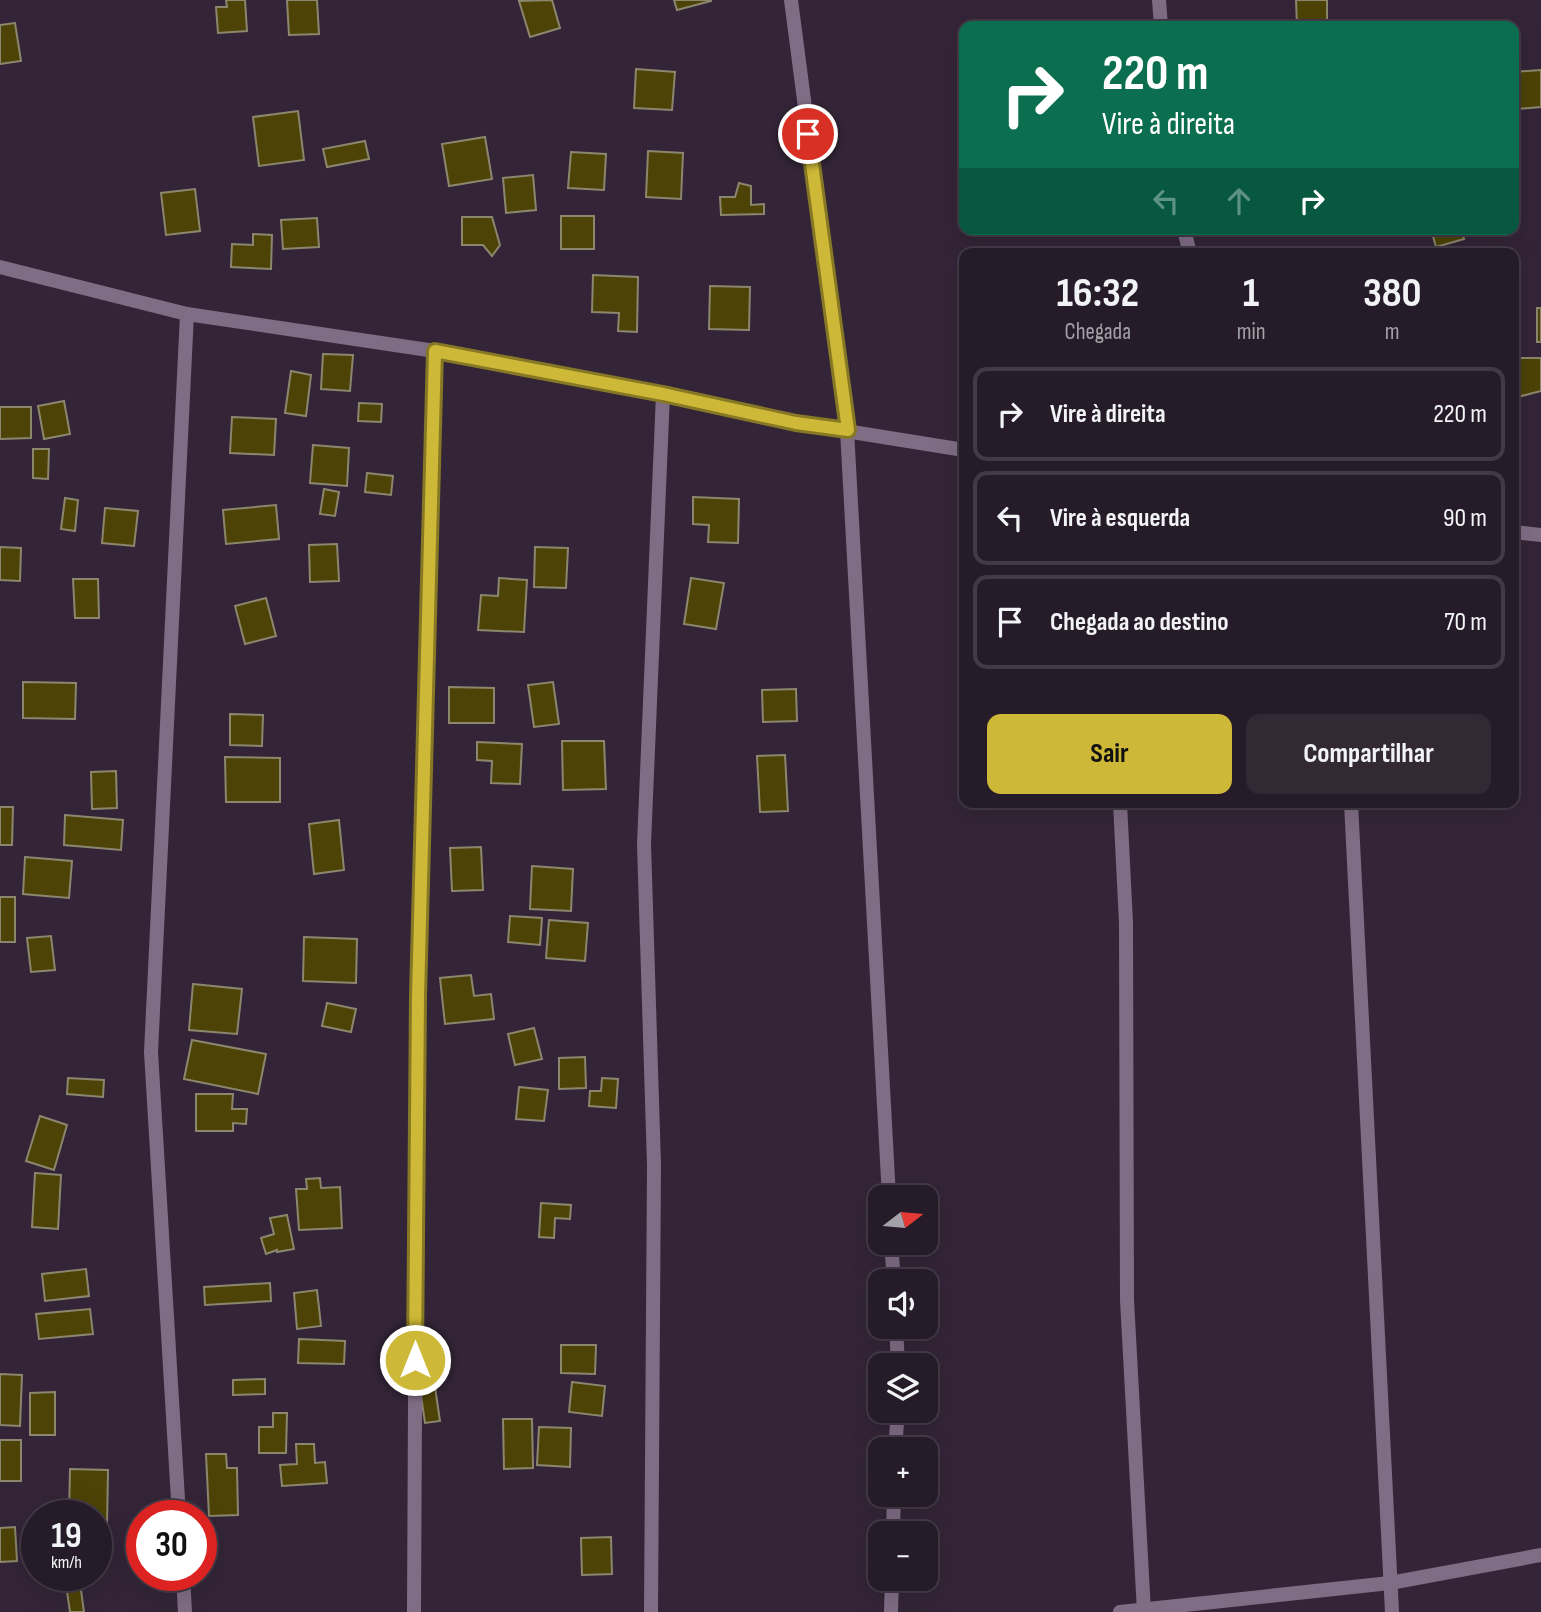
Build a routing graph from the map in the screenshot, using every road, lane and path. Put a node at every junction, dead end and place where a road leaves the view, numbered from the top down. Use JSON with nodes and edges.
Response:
{"nodes":[{"id":1,"x":791,"y":0,"type":"edge"},
{"id":2,"x":1159,"y":0,"type":"edge"},
{"id":3,"x":1161,"y":21,"type":"edge"},
{"id":4,"x":0,"y":267,"type":"edge"},
{"id":5,"x":187,"y":314,"type":"junction"},
{"id":6,"x":435,"y":351,"type":"junction"},
{"id":7,"x":663,"y":394,"type":"junction"},
{"id":8,"x":848,"y":430,"type":"junction"},
{"id":9,"x":959,"y":449,"type":"edge"},
{"id":10,"x":1519,"y":533,"type":"edge"},
{"id":11,"x":1541,"y":535,"type":"edge"},
{"id":12,"x":1120,"y":808,"type":"edge"},
{"id":13,"x":1351,"y":808,"type":"edge"},
{"id":14,"x":888,"y":1185,"type":"edge"},
{"id":15,"x":178,"y":1500,"type":"edge"},
{"id":16,"x":1541,"y":1555,"type":"edge"},
{"id":17,"x":1390,"y":1583,"type":"junction"},
{"id":18,"x":184,"y":1591,"type":"edge"},
{"id":19,"x":892,"y":1591,"type":"edge"},
{"id":20,"x":1144,"y":1611,"type":"edge"},
{"id":21,"x":185,"y":1612,"type":"edge"},
{"id":22,"x":414,"y":1612,"type":"edge"},
{"id":23,"x":651,"y":1612,"type":"edge"},
{"id":24,"x":891,"y":1612,"type":"edge"},
{"id":25,"x":1121,"y":1612,"type":"edge"},
{"id":26,"x":1392,"y":1612,"type":"edge"}],
"edges":[{"from":1,"to":8,"type":"street"},
{"from":2,"to":3,"type":"street"},
{"from":4,"to":5,"type":"street"},
{"from":5,"to":6,"type":"street"},
{"from":5,"to":15,"type":"street"},
{"from":6,"to":7,"type":"street"},
{"from":6,"to":22,"type":"street"},
{"from":7,"to":8,"type":"street"},
{"from":7,"to":23,"type":"street"},
{"from":8,"to":9,"type":"street"},
{"from":8,"to":14,"type":"street"},
{"from":10,"to":11,"type":"street"},
{"from":12,"to":20,"type":"street"},
{"from":13,"to":17,"type":"street"},
{"from":16,"to":17,"type":"street"},
{"from":17,"to":20,"type":"street"},
{"from":17,"to":26,"type":"street"},
{"from":18,"to":21,"type":"street"},
{"from":19,"to":24,"type":"street"},
{"from":20,"to":25,"type":"street"}]}
